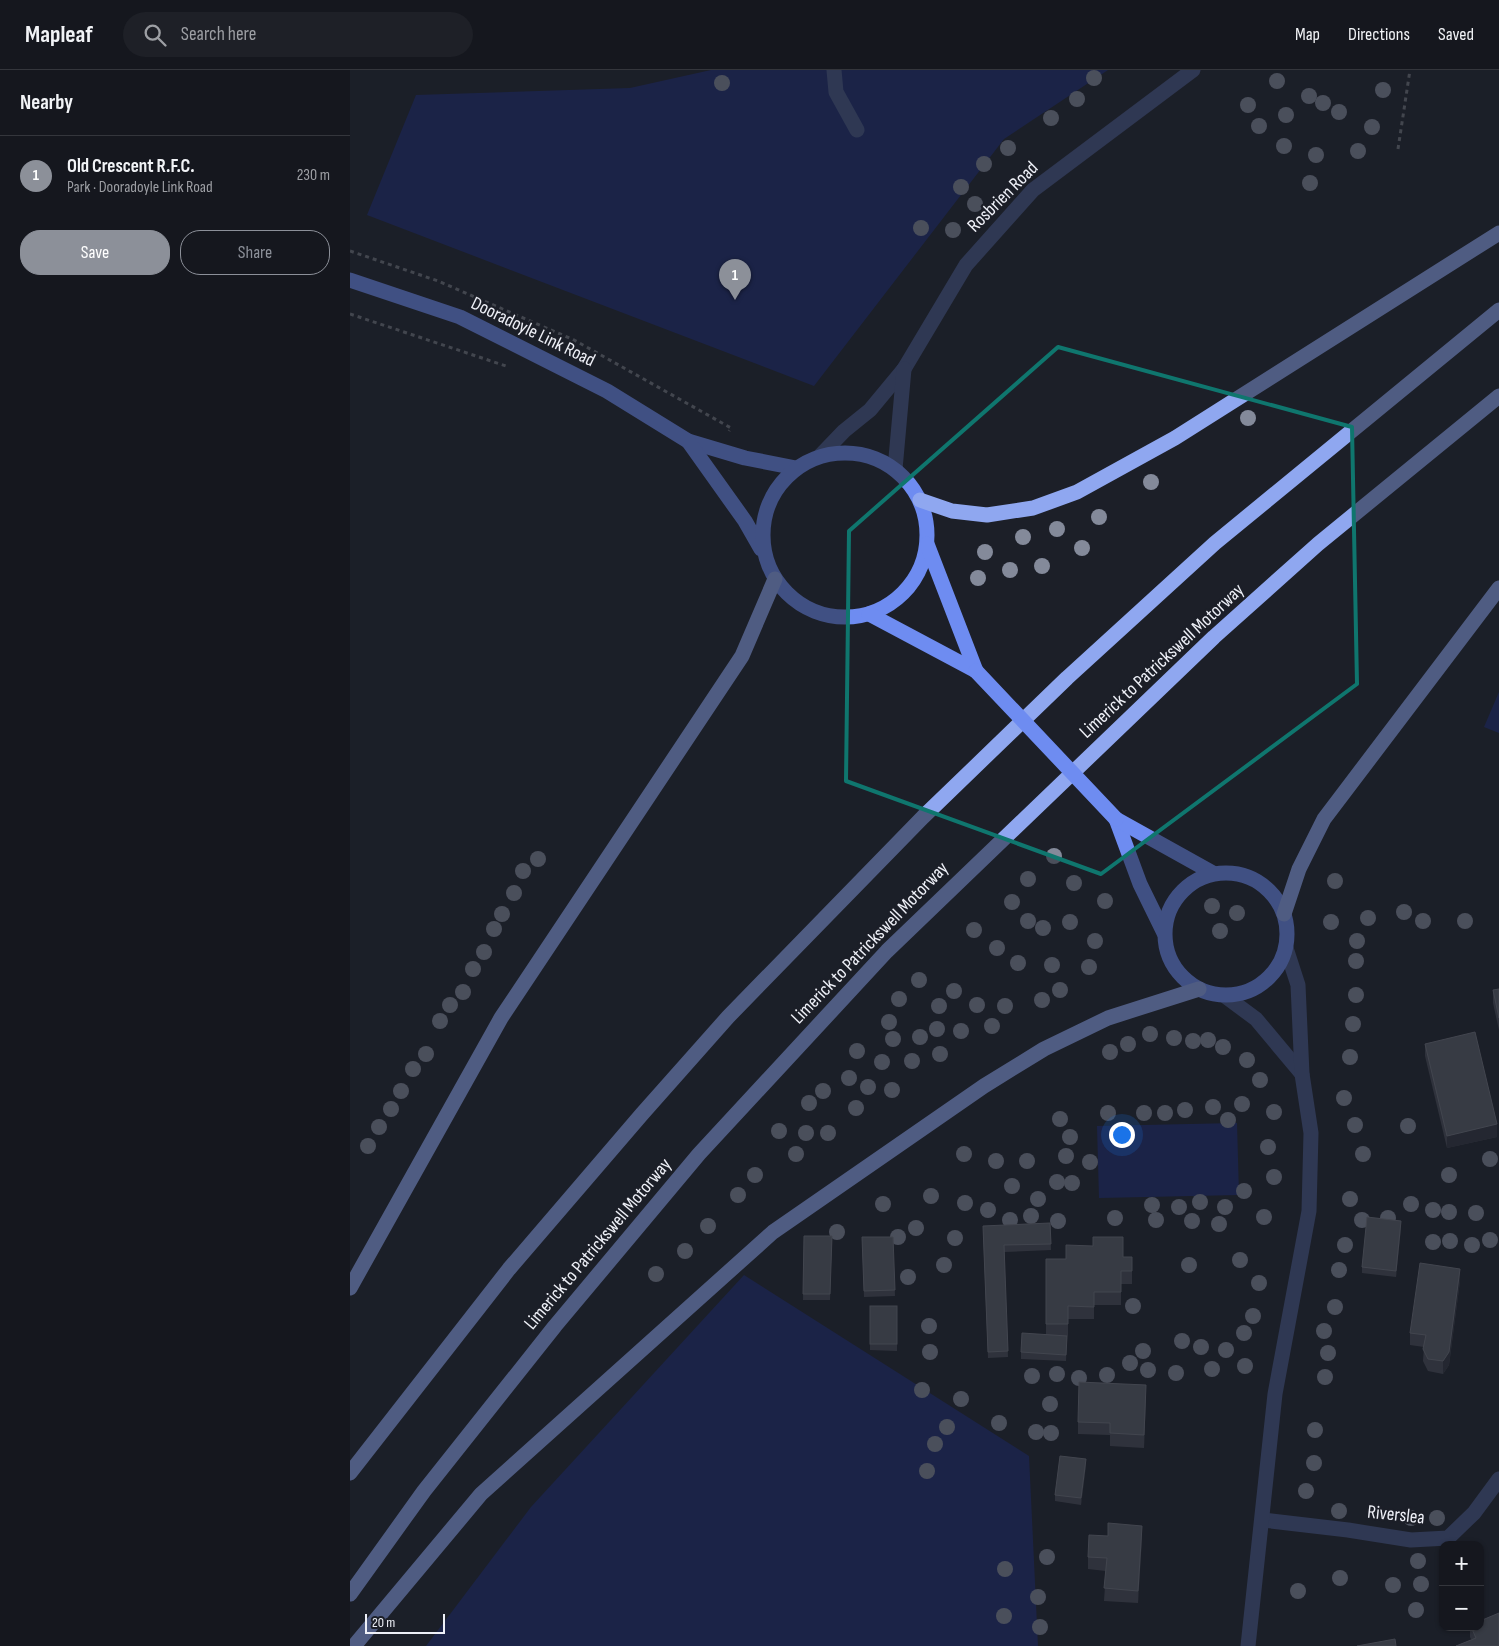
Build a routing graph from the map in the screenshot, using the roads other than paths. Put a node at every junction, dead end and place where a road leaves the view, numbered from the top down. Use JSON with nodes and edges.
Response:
{"nodes":[{"id":1,"x":834,"y":70,"type":"edge"},
{"id":2,"x":1193,"y":70,"type":"edge"},
{"id":3,"x":857,"y":130,"type":"dead end"},
{"id":4,"x":1499,"y":233,"type":"edge"},
{"id":5,"x":350,"y":280,"type":"edge"},
{"id":6,"x":1499,"y":310,"type":"edge"},
{"id":7,"x":904,"y":369,"type":"junction"},
{"id":8,"x":1499,"y":396,"type":"edge"},
{"id":9,"x":688,"y":441,"type":"junction"},
{"id":10,"x":820,"y":456,"type":"junction"},
{"id":11,"x":796,"y":468,"type":"junction"},
{"id":12,"x":895,"y":469,"type":"junction"},
{"id":13,"x":920,"y":500,"type":"junction"},
{"id":14,"x":927,"y":544,"type":"junction"},
{"id":15,"x":764,"y":554,"type":"junction"},
{"id":16,"x":775,"y":579,"type":"junction"},
{"id":17,"x":1499,"y":588,"type":"edge"},
{"id":18,"x":869,"y":614,"type":"junction"},
{"id":19,"x":976,"y":671,"type":"junction"},
{"id":20,"x":1116,"y":819,"type":"junction"},
{"id":21,"x":1213,"y":873,"type":"junction"},
{"id":22,"x":1284,"y":914,"type":"junction"},
{"id":23,"x":1164,"y":933,"type":"junction"},
{"id":24,"x":1286,"y":948,"type":"junction"},
{"id":25,"x":1199,"y":989,"type":"junction"},
{"id":26,"x":1225,"y":996,"type":"junction"},
{"id":27,"x":1302,"y":1074,"type":"junction"},
{"id":28,"x":350,"y":1288,"type":"edge"},
{"id":29,"x":350,"y":1472,"type":"edge"},
{"id":30,"x":1499,"y":1480,"type":"edge"},
{"id":31,"x":1263,"y":1520,"type":"junction"},
{"id":32,"x":350,"y":1594,"type":"edge"},
{"id":33,"x":354,"y":1646,"type":"edge"},
{"id":34,"x":1248,"y":1646,"type":"edge"}],
"edges":[{"from":1,"to":3,"type":"street"},
{"from":2,"to":7,"type":"street","name":"Rosbrien Road"},
{"from":4,"to":13,"type":"highway"},
{"from":5,"to":9,"type":"main road","name":"Dooradoyle Link Road"},
{"from":6,"to":29,"type":"highway"},
{"from":7,"to":10,"type":"street","name":"Rosbrien Road"},
{"from":7,"to":12,"type":"street","name":"Rosbrien Road"},
{"from":8,"to":32,"type":"highway","name":"Limerick to Patrickswell Motorway"},
{"from":9,"to":11,"type":"main road","name":"Dooradoyle Link Road"},
{"from":9,"to":15,"type":"main road","name":"Dooradoyle Link Road"},
{"from":10,"to":11,"type":"main road"},
{"from":10,"to":12,"type":"main road"},
{"from":11,"to":15,"type":"main road"},
{"from":12,"to":13,"type":"main road"},
{"from":13,"to":14,"type":"main road"},
{"from":14,"to":18,"type":"main road"},
{"from":14,"to":19,"type":"main road"},
{"from":15,"to":16,"type":"main road"},
{"from":16,"to":18,"type":"main road"},
{"from":16,"to":28,"type":"highway"},
{"from":17,"to":22,"type":"highway"},
{"from":18,"to":19,"type":"main road"},
{"from":19,"to":20,"type":"main road","bridge":true},
{"from":20,"to":21,"type":"main road"},
{"from":20,"to":23,"type":"main road"},
{"from":21,"to":22,"type":"main road"},
{"from":21,"to":23,"type":"main road"},
{"from":22,"to":24,"type":"main road"},
{"from":23,"to":25,"type":"main road"},
{"from":24,"to":26,"type":"main road"},
{"from":24,"to":27,"type":"street"},
{"from":25,"to":26,"type":"main road"},
{"from":25,"to":33,"type":"highway"},
{"from":26,"to":27,"type":"street"},
{"from":27,"to":31,"type":"street"},
{"from":30,"to":31,"type":"street","name":"Riverslea"},
{"from":31,"to":34,"type":"street"}]}
